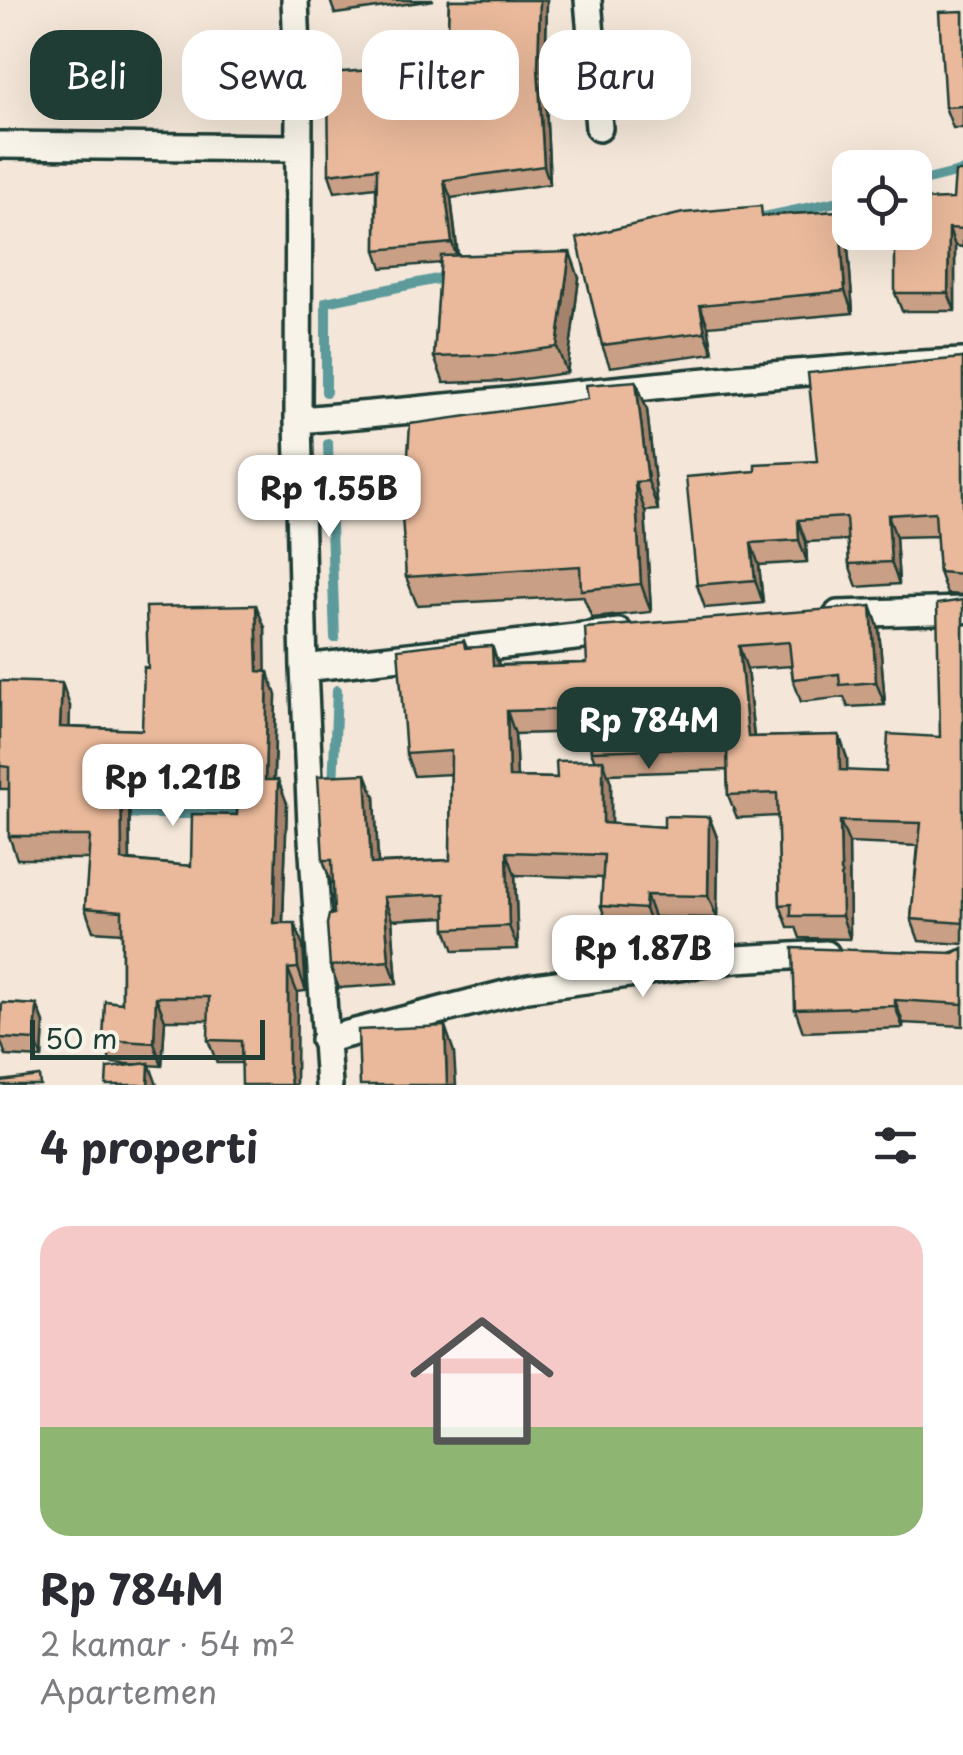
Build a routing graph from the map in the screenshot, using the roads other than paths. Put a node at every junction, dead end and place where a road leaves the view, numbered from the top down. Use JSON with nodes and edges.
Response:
{"nodes":[{"id":1,"x":295,"y":0,"type":"edge"},
{"id":2,"x":588,"y":0,"type":"edge"},
{"id":3,"x":598,"y":128,"type":"dead end"},
{"id":4,"x":0,"y":145,"type":"edge"},
{"id":5,"x":298,"y":148,"type":"junction"},
{"id":6,"x":963,"y":362,"type":"edge"},
{"id":7,"x":298,"y":420,"type":"junction"},
{"id":8,"x":963,"y":610,"type":"edge"},
{"id":9,"x":822,"y":615,"type":"edge"},
{"id":10,"x":638,"y":630,"type":"edge"},
{"id":11,"x":304,"y":668,"type":"junction"},
{"id":12,"x":860,"y":954,"type":"edge"},
{"id":13,"x":324,"y":1040,"type":"junction"},
{"id":14,"x":329,"y":1085,"type":"edge"}],
"edges":[{"from":1,"to":5,"type":"street"},
{"from":2,"to":3,"type":"street"},
{"from":4,"to":5,"type":"street"},
{"from":5,"to":7,"type":"street"},
{"from":6,"to":7,"type":"street"},
{"from":7,"to":11,"type":"street"},
{"from":8,"to":9,"type":"street"},
{"from":10,"to":11,"type":"street"},
{"from":11,"to":13,"type":"street"},
{"from":12,"to":13,"type":"street"},
{"from":13,"to":14,"type":"street"}]}
